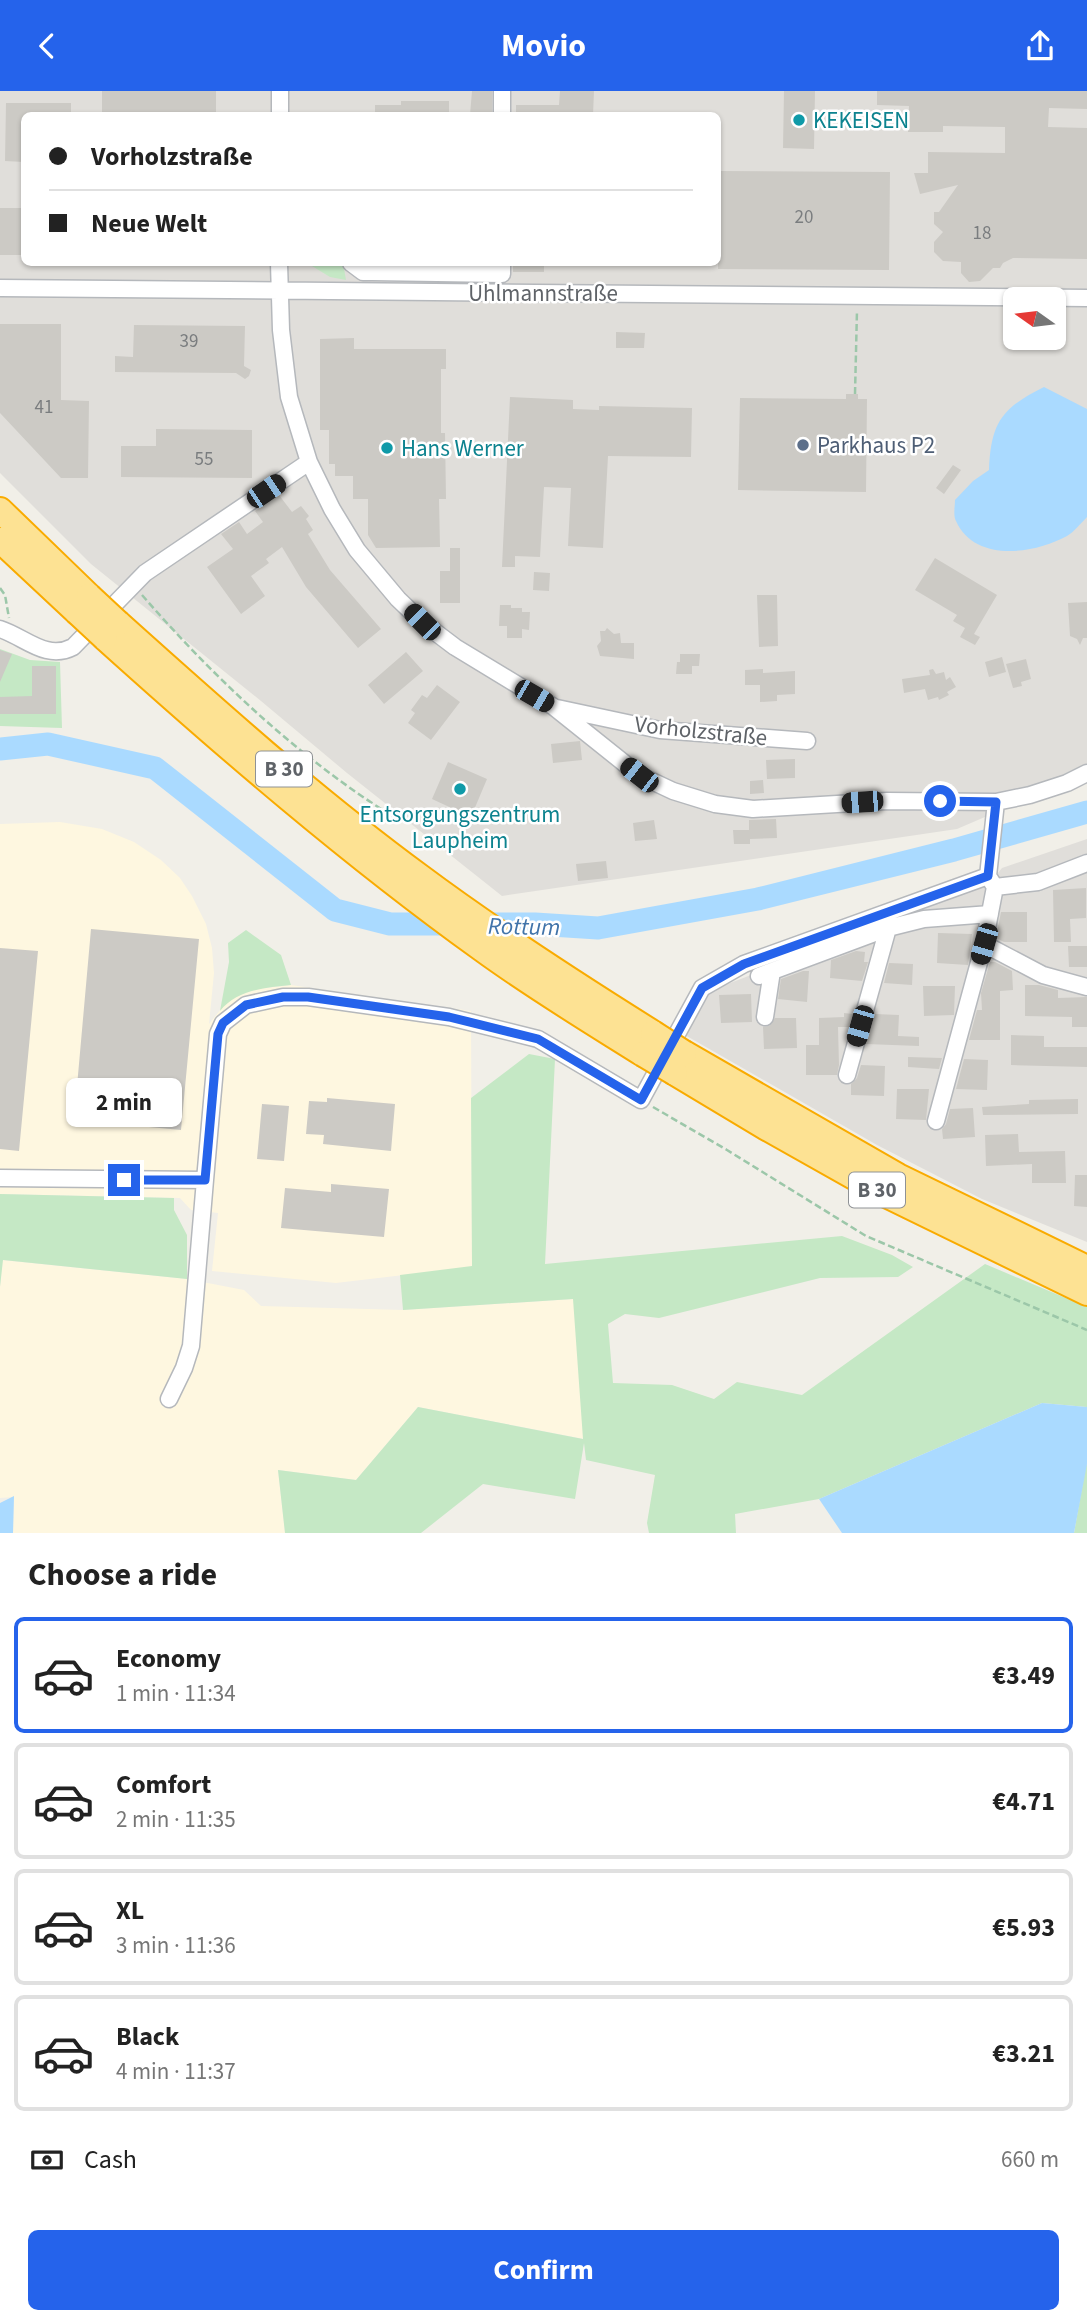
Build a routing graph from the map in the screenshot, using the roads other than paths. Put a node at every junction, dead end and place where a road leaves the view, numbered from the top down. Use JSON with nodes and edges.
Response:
{"nodes":[{"id":1,"x":281,"y":91,"type":"edge"},
{"id":2,"x":502,"y":91,"type":"edge"},
{"id":3,"x":280,"y":112,"type":"edge"},
{"id":4,"x":502,"y":112,"type":"edge"},
{"id":5,"x":279,"y":266,"type":"edge"},
{"id":6,"x":351,"y":266,"type":"edge"},
{"id":7,"x":356,"y":266,"type":"edge"},
{"id":8,"x":502,"y":266,"type":"edge"},
{"id":9,"x":0,"y":288,"type":"edge"},
{"id":10,"x":279,"y":291,"type":"junction"},
{"id":11,"x":355,"y":292,"type":"junction"},
{"id":12,"x":1087,"y":298,"type":"edge"},
{"id":13,"x":309,"y":462,"type":"junction"},
{"id":14,"x":0,"y":510,"type":"edge"},
{"id":15,"x":0,"y":540,"type":"edge"},
{"id":16,"x":83,"y":604,"type":"junction"},
{"id":17,"x":3,"y":630,"type":"edge"},
{"id":18,"x":111,"y":631,"type":"junction"},
{"id":19,"x":554,"y":707,"type":"junction"},
{"id":20,"x":807,"y":741,"type":"dead end"},
{"id":21,"x":1087,"y":773,"type":"edge"},
{"id":22,"x":996,"y":802,"type":"junction"},
{"id":23,"x":1087,"y":863,"type":"edge"},
{"id":24,"x":992,"y":882,"type":"junction"},
{"id":25,"x":990,"y":914,"type":"junction"},
{"id":26,"x":888,"y":928,"type":"junction"},
{"id":27,"x":984,"y":944,"type":"junction"},
{"id":28,"x":1087,"y":987,"type":"edge"},
{"id":29,"x":765,"y":1017,"type":"dead end"},
{"id":30,"x":648,"y":1043,"type":"junction"},
{"id":31,"x":680,"y":1063,"type":"junction"},
{"id":32,"x":846,"y":1075,"type":"dead end"},
{"id":33,"x":936,"y":1121,"type":"dead end"},
{"id":34,"x":0,"y":1178,"type":"edge"},
{"id":35,"x":205,"y":1180,"type":"junction"},
{"id":36,"x":1087,"y":1268,"type":"edge"},
{"id":37,"x":1087,"y":1293,"type":"edge"},
{"id":38,"x":169,"y":1399,"type":"dead end"}],
"edges":[{"from":1,"to":3,"type":"street"},
{"from":2,"to":4,"type":"street"},
{"from":5,"to":10,"type":"street","name":"Vorholzstraße"},
{"from":6,"to":11,"type":"street"},
{"from":7,"to":8,"type":"street"},
{"from":9,"to":10,"type":"street","name":"Uhlmannstraße"},
{"from":10,"to":11,"type":"street","name":"Uhlmannstraße"},
{"from":10,"to":13,"type":"street","name":"Vorholzstraße"},
{"from":11,"to":12,"type":"street","name":"Uhlmannstraße"},
{"from":13,"to":17,"type":"street"},
{"from":13,"to":19,"type":"street","name":"Vorholzstraße"},
{"from":14,"to":16,"type":"highway","number":"B 30"},
{"from":15,"to":16,"type":"highway","number":"B 30"},
{"from":16,"to":18,"type":"highway","number":"B 30","bridge":true},
{"from":18,"to":30,"type":"highway","number":"B 30"},
{"from":18,"to":30,"type":"highway","number":"B 30"},
{"from":19,"to":20,"type":"street","name":"Vorholzstraße"},
{"from":19,"to":22,"type":"street","name":"Vorholzstraße"},
{"from":21,"to":22,"type":"street","name":"Vorholzstraße"},
{"from":22,"to":24,"type":"street"},
{"from":23,"to":24,"type":"street"},
{"from":24,"to":25,"type":"street"},
{"from":24,"to":35,"type":"street"},
{"from":25,"to":26,"type":"street"},
{"from":25,"to":27,"type":"street"},
{"from":26,"to":29,"type":"street"},
{"from":26,"to":32,"type":"street"},
{"from":27,"to":28,"type":"street"},
{"from":27,"to":33,"type":"street"},
{"from":30,"to":31,"type":"highway","number":"B 30","bridge":true},
{"from":31,"to":36,"type":"highway","number":"B 30"},
{"from":31,"to":37,"type":"highway","number":"B 30"},
{"from":34,"to":35,"type":"street"},
{"from":35,"to":38,"type":"street"}]}
